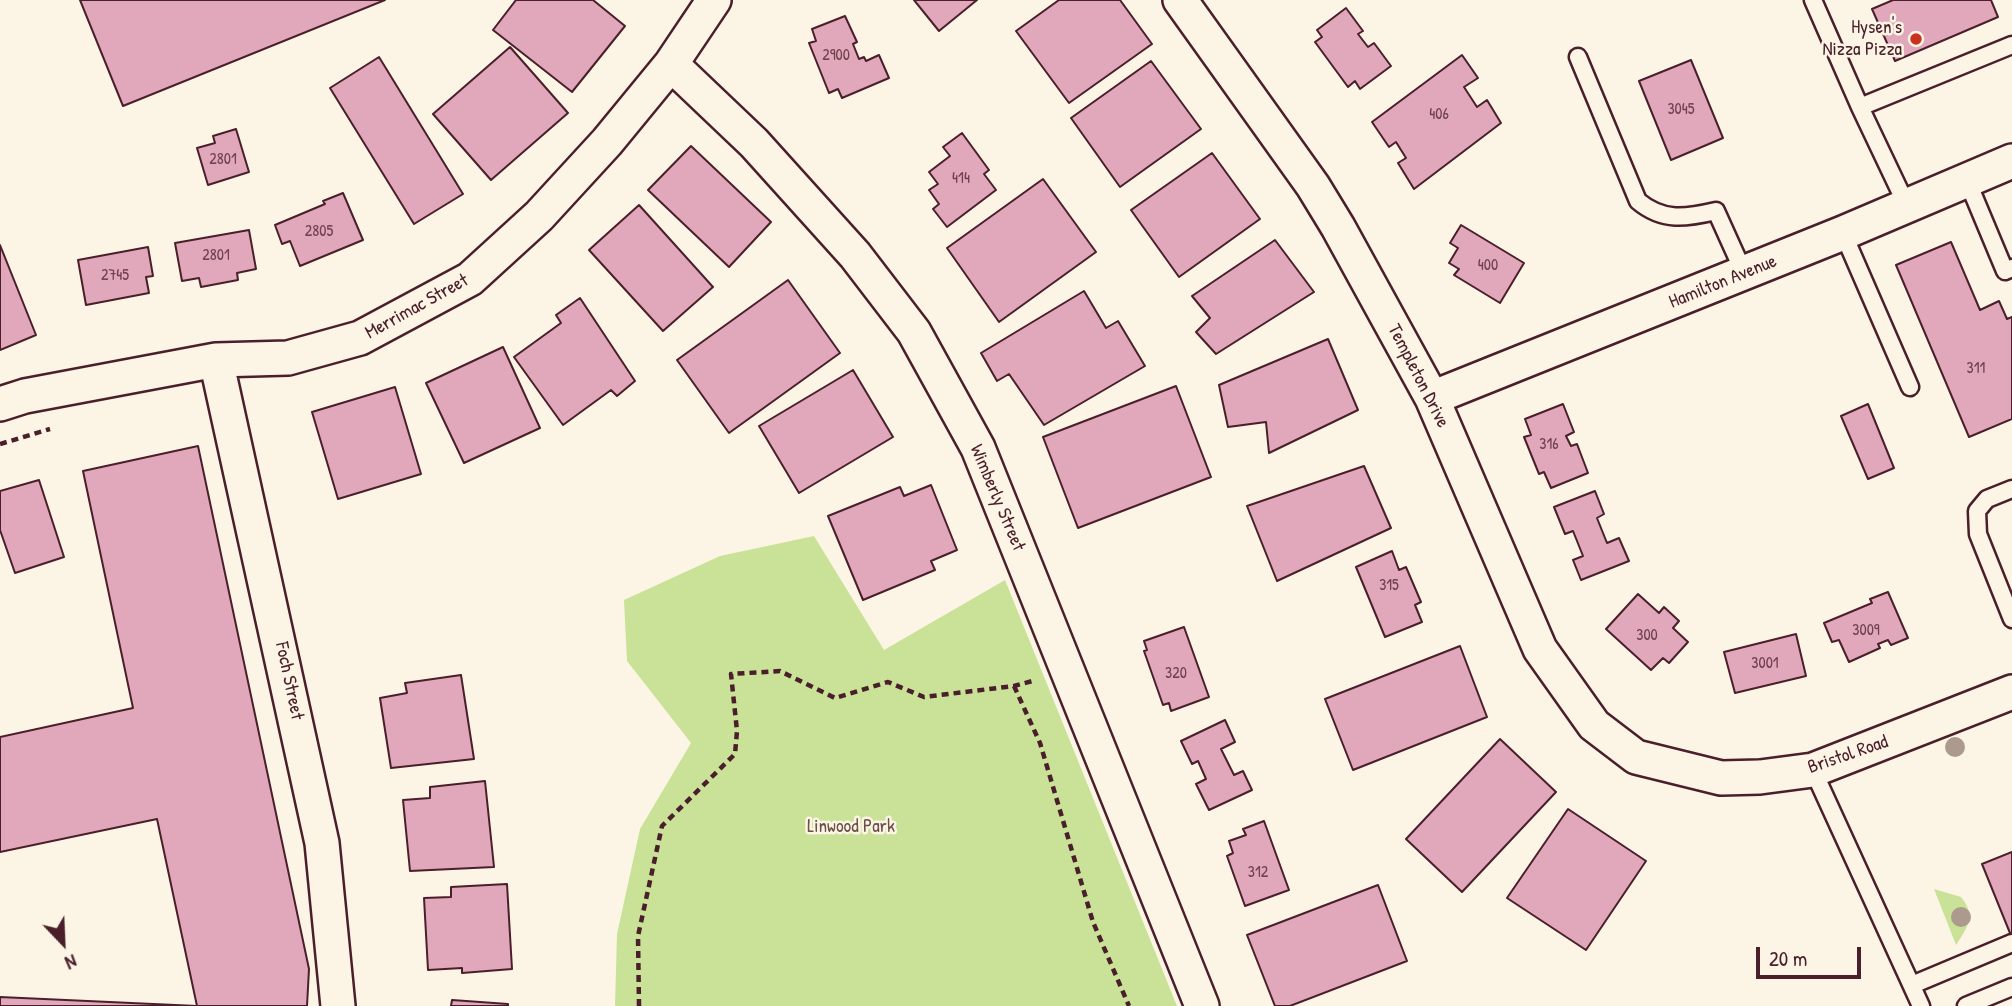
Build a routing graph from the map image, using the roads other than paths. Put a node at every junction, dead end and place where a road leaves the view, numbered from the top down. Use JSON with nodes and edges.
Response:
{"nodes":[{"id":1,"x":714,"y":0,"type":"edge"},
{"id":2,"x":1180,"y":0,"type":"edge"},
{"id":3,"x":1813,"y":0,"type":"edge"},
{"id":4,"x":2012,"y":45,"type":"edge"},
{"id":5,"x":1578,"y":57,"type":"dead end"},
{"id":6,"x":671,"y":64,"type":"junction"},
{"id":7,"x":1860,"y":107,"type":"junction"},
{"id":8,"x":2012,"y":161,"type":"edge"},
{"id":9,"x":1967,"y":180,"type":"junction"},
{"id":10,"x":1907,"y":206,"type":"junction"},
{"id":11,"x":1843,"y":233,"type":"junction"},
{"id":12,"x":2012,"y":268,"type":"edge"},
{"id":13,"x":1744,"y":273,"type":"junction"},
{"id":14,"x":216,"y":360,"type":"junction"},
{"id":15,"x":1910,"y":387,"type":"dead end"},
{"id":16,"x":1432,"y":398,"type":"junction"},
{"id":17,"x":0,"y":404,"type":"edge"},
{"id":18,"x":2012,"y":489,"type":"edge"},
{"id":19,"x":2012,"y":619,"type":"edge"},
{"id":20,"x":2012,"y":692,"type":"edge"},
{"id":21,"x":1636,"y":757,"type":"joint"},
{"id":22,"x":1813,"y":770,"type":"junction"},
{"id":23,"x":2012,"y":943,"type":"edge"},
{"id":24,"x":1912,"y":985,"type":"junction"},
{"id":25,"x":2012,"y":987,"type":"edge"},
{"id":26,"x":338,"y":1006,"type":"edge"},
{"id":27,"x":1202,"y":1006,"type":"edge"},
{"id":28,"x":1921,"y":1006,"type":"edge"},
{"id":29,"x":1966,"y":1006,"type":"edge"}],
"edges":[{"from":1,"to":6,"type":"street","name":"Merrimac Street"},
{"from":2,"to":16,"type":"street","name":"Templeton Drive"},
{"from":3,"to":7,"type":"lane"},
{"from":4,"to":7,"type":"lane"},
{"from":5,"to":13,"type":"lane"},
{"from":6,"to":14,"type":"street","name":"Merrimac Street"},
{"from":6,"to":27,"type":"street","name":"Wimberly Street"},
{"from":7,"to":10,"type":"lane"},
{"from":8,"to":9,"type":"street","name":"Hamilton Avenue"},
{"from":9,"to":10,"type":"street","name":"Hamilton Avenue"},
{"from":9,"to":12,"type":"lane"},
{"from":10,"to":11,"type":"street","name":"Hamilton Avenue"},
{"from":11,"to":13,"type":"street","name":"Hamilton Avenue"},
{"from":11,"to":15,"type":"lane"},
{"from":13,"to":16,"type":"street","name":"Hamilton Avenue"},
{"from":14,"to":17,"type":"street","name":"Merrimac Street"},
{"from":14,"to":26,"type":"street","name":"Foch Street"},
{"from":16,"to":21,"type":"street","name":"Templeton Drive"},
{"from":18,"to":19,"type":"lane"},
{"from":20,"to":22,"type":"street","name":"Bristol Road"},
{"from":21,"to":22,"type":"street","name":"Bristol Road"},
{"from":22,"to":24,"type":"lane"},
{"from":23,"to":24,"type":"lane"},
{"from":24,"to":28,"type":"lane"},
{"from":25,"to":29,"type":"lane"}]}
